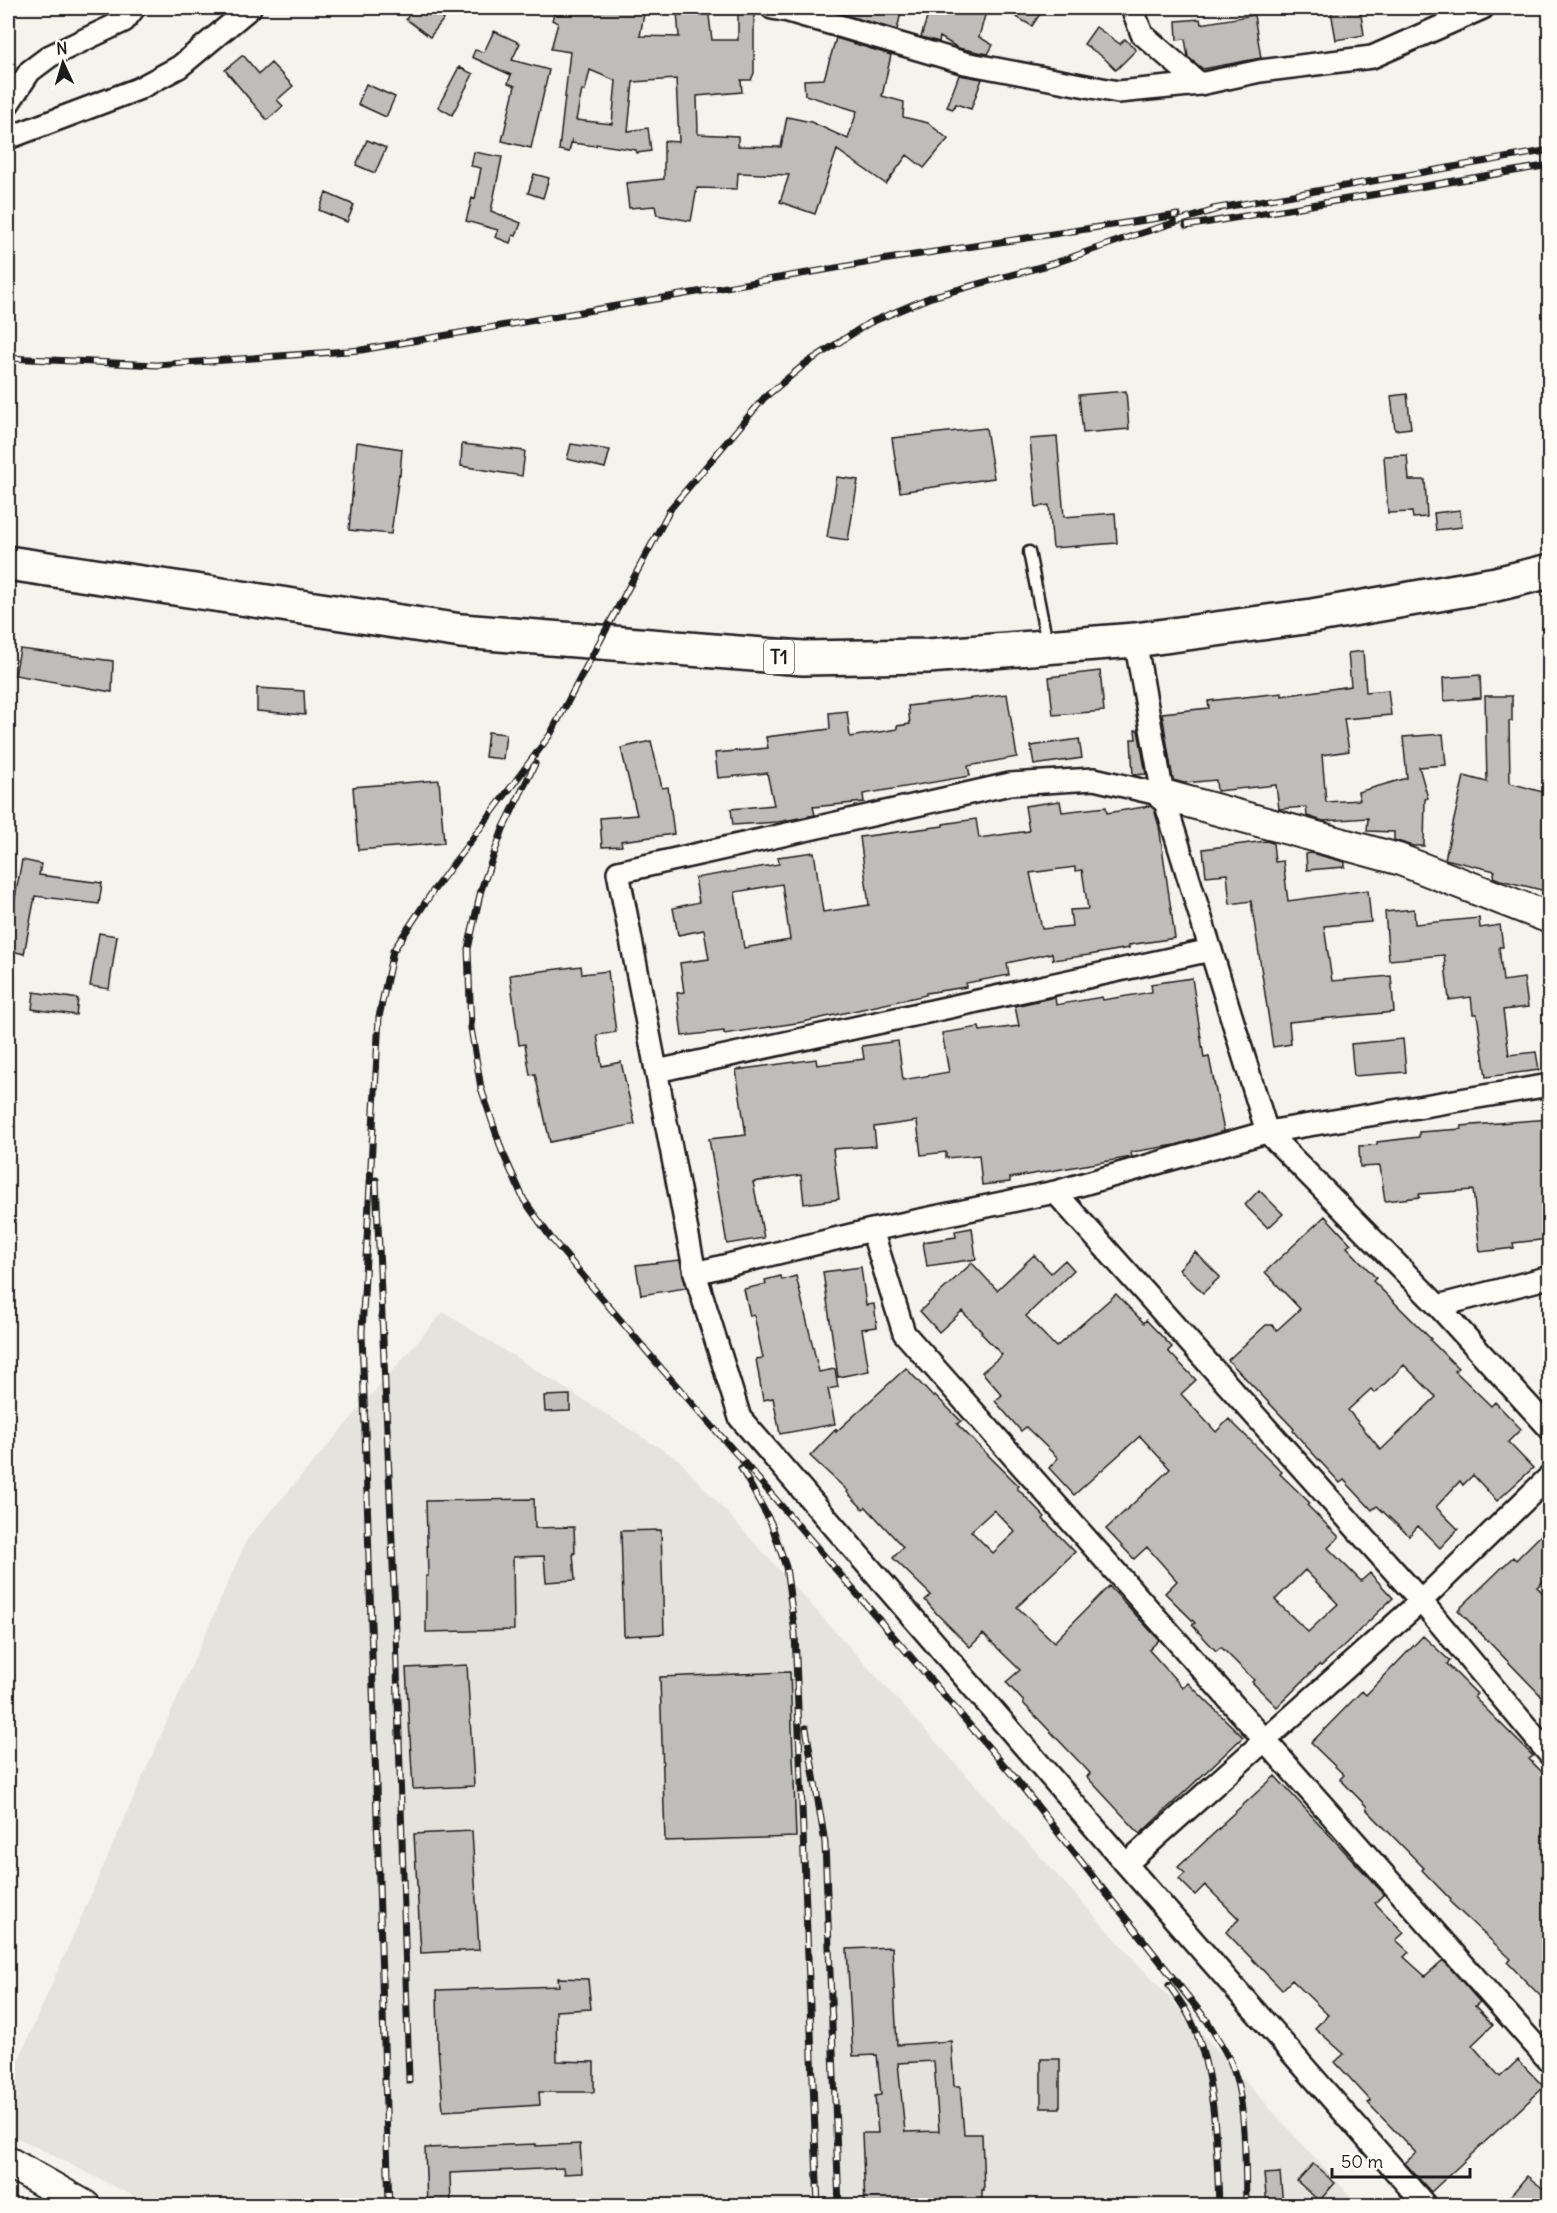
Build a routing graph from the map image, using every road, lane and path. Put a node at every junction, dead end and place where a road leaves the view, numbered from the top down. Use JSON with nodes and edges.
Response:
{"nodes":[{"id":1,"x":134,"y":8,"type":"edge"},
{"id":2,"x":250,"y":8,"type":"edge"},
{"id":3,"x":772,"y":8,"type":"edge"},
{"id":4,"x":1132,"y":8,"type":"edge"},
{"id":5,"x":1483,"y":8,"type":"edge"},
{"id":6,"x":1200,"y":84,"type":"junction"},
{"id":7,"x":8,"y":104,"type":"edge"},
{"id":8,"x":8,"y":138,"type":"edge"},
{"id":9,"x":1029,"y":552,"type":"dead end"},
{"id":10,"x":8,"y":563,"type":"edge"},
{"id":11,"x":1550,"y":571,"type":"edge"},
{"id":12,"x":1135,"y":640,"type":"junction"},
{"id":13,"x":1047,"y":646,"type":"junction"},
{"id":14,"x":1164,"y":795,"type":"junction"},
{"id":15,"x":1550,"y":918,"type":"edge"},
{"id":16,"x":1211,"y":950,"type":"junction"},
{"id":17,"x":657,"y":1071,"type":"junction"},
{"id":18,"x":1550,"y":1085,"type":"edge"},
{"id":19,"x":1267,"y":1132,"type":"junction"},
{"id":20,"x":1055,"y":1192,"type":"junction"},
{"id":21,"x":872,"y":1230,"type":"junction"},
{"id":22,"x":695,"y":1273,"type":"junction"},
{"id":23,"x":1550,"y":1277,"type":"edge"},
{"id":24,"x":1438,"y":1306,"type":"junction"},
{"id":25,"x":1550,"y":1429,"type":"edge"},
{"id":26,"x":1550,"y":1476,"type":"edge"},
{"id":27,"x":1421,"y":1601,"type":"junction"},
{"id":28,"x":1265,"y":1739,"type":"junction"},
{"id":29,"x":1550,"y":1755,"type":"edge"},
{"id":30,"x":1126,"y":1864,"type":"junction"},
{"id":31,"x":1550,"y":2062,"type":"edge"},
{"id":32,"x":8,"y":2162,"type":"edge"},
{"id":33,"x":85,"y":2205,"type":"edge"},
{"id":34,"x":1426,"y":2205,"type":"edge"}],
"edges":[{"from":1,"to":7,"type":"street"},
{"from":2,"to":8,"type":"street"},
{"from":3,"to":6,"type":"street"},
{"from":4,"to":6,"type":"street"},
{"from":5,"to":6,"type":"street"},
{"from":9,"to":13,"type":"lane"},
{"from":10,"to":13,"type":"highway","number":"T1"},
{"from":11,"to":12,"type":"highway","number":"T1"},
{"from":12,"to":13,"type":"highway","number":"T1"},
{"from":12,"to":14,"type":"street"},
{"from":14,"to":15,"type":"street"},
{"from":14,"to":16,"type":"street"},
{"from":14,"to":17,"type":"street"},
{"from":16,"to":17,"type":"street"},
{"from":16,"to":19,"type":"street"},
{"from":17,"to":22,"type":"street"},
{"from":18,"to":19,"type":"street"},
{"from":19,"to":20,"type":"street"},
{"from":19,"to":24,"type":"street"},
{"from":20,"to":21,"type":"street"},
{"from":20,"to":27,"type":"street"},
{"from":21,"to":22,"type":"street"},
{"from":21,"to":28,"type":"street"},
{"from":22,"to":30,"type":"street"},
{"from":23,"to":24,"type":"street"},
{"from":24,"to":25,"type":"street"},
{"from":26,"to":27,"type":"street"},
{"from":27,"to":28,"type":"street"},
{"from":27,"to":29,"type":"street"},
{"from":28,"to":30,"type":"street"},
{"from":28,"to":31,"type":"street"},
{"from":30,"to":34,"type":"street"},
{"from":32,"to":33,"type":"street"}]}
